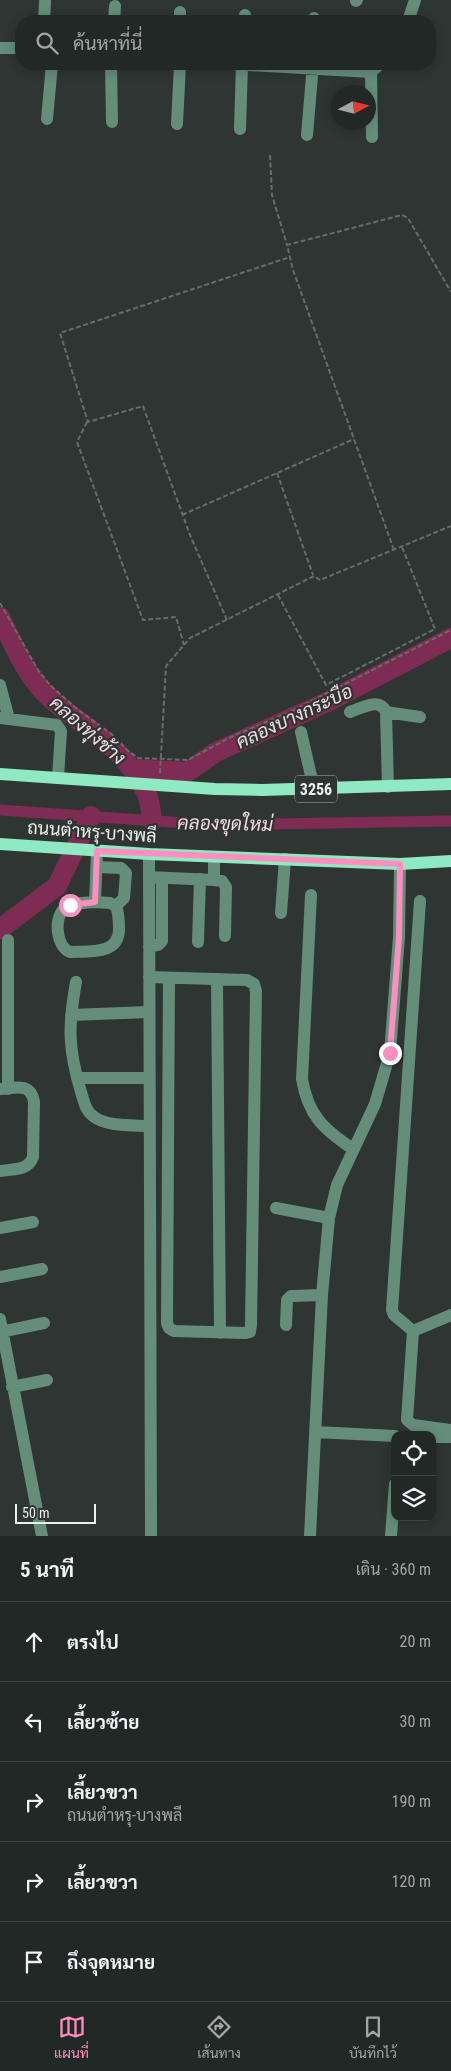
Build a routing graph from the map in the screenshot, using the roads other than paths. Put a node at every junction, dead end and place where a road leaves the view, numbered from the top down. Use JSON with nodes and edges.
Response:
{"nodes":[{"id":1,"x":416,"y":0,"type":"edge"},
{"id":2,"x":45,"y":2,"type":"dead end"},
{"id":3,"x":115,"y":6,"type":"dead end"},
{"id":4,"x":44,"y":15,"type":"edge"},
{"id":5,"x":114,"y":15,"type":"edge"},
{"id":6,"x":410,"y":15,"type":"edge"},
{"id":7,"x":0,"y":48,"type":"edge"},
{"id":8,"x":15,"y":48,"type":"edge"},
{"id":9,"x":51,"y":70,"type":"edge"},
{"id":10,"x":111,"y":70,"type":"edge"},
{"id":11,"x":180,"y":70,"type":"edge"},
{"id":12,"x":242,"y":70,"type":"edge"},
{"id":13,"x":312,"y":70,"type":"edge"},
{"id":14,"x":376,"y":70,"type":"edge"},
{"id":15,"x":47,"y":120,"type":"dead end"},
{"id":16,"x":112,"y":122,"type":"dead end"},
{"id":17,"x":177,"y":124,"type":"dead end"},
{"id":18,"x":240,"y":129,"type":"dead end"},
{"id":19,"x":307,"y":135,"type":"dead end"},
{"id":20,"x":372,"y":137,"type":"dead end"},
{"id":21,"x":0,"y":685,"type":"edge"},
{"id":22,"x":350,"y":712,"type":"dead end"},
{"id":23,"x":386,"y":712,"type":"junction"},
{"id":24,"x":4,"y":718,"type":"edge"},
{"id":25,"x":420,"y":718,"type":"dead end"},
{"id":26,"x":301,"y":732,"type":"dead end"},
{"id":27,"x":0,"y":774,"type":"edge"},
{"id":28,"x":58,"y":778,"type":"junction"},
{"id":29,"x":451,"y":784,"type":"edge"},
{"id":30,"x":388,"y":787,"type":"junction"},
{"id":31,"x":314,"y":789,"type":"junction"},
{"id":32,"x":0,"y":844,"type":"edge"},
{"id":33,"x":97,"y":851,"type":"junction"},
{"id":34,"x":149,"y":854,"type":"junction"},
{"id":35,"x":214,"y":857,"type":"junction"},
{"id":36,"x":285,"y":859,"type":"junction"},
{"id":37,"x":451,"y":861,"type":"edge"},
{"id":38,"x":400,"y":864,"type":"junction"},
{"id":39,"x":97,"y":867,"type":"junction"},
{"id":40,"x":149,"y":877,"type":"junction"},
{"id":41,"x":162,"y":878,"type":"junction"},
{"id":42,"x":200,"y":879,"type":"junction"},
{"id":43,"x":214,"y":880,"type":"junction"},
{"id":44,"x":311,"y":895,"type":"dead end"},
{"id":45,"x":420,"y":901,"type":"dead end"},
{"id":46,"x":95,"y":902,"type":"junction"},
{"id":47,"x":116,"y":906,"type":"junction"},
{"id":48,"x":282,"y":913,"type":"dead end"},
{"id":49,"x":225,"y":936,"type":"dead end"},
{"id":50,"x":8,"y":940,"type":"dead end"},
{"id":51,"x":198,"y":942,"type":"dead end"},
{"id":52,"x":149,"y":947,"type":"junction"},
{"id":53,"x":149,"y":977,"type":"junction"},
{"id":54,"x":170,"y":978,"type":"junction"},
{"id":55,"x":217,"y":980,"type":"junction"},
{"id":56,"x":76,"y":982,"type":"dead end"},
{"id":57,"x":149,"y":1012,"type":"junction"},
{"id":58,"x":70,"y":1015,"type":"junction"},
{"id":59,"x":77,"y":1078,"type":"junction"},
{"id":60,"x":148,"y":1078,"type":"junction"},
{"id":61,"x":4,"y":1089,"type":"edge"},
{"id":62,"x":149,"y":1126,"type":"junction"},
{"id":63,"x":353,"y":1149,"type":"junction"},
{"id":64,"x":0,"y":1171,"type":"edge"},
{"id":65,"x":276,"y":1208,"type":"dead end"},
{"id":66,"x":330,"y":1218,"type":"junction"},
{"id":67,"x":33,"y":1222,"type":"dead end"},
{"id":68,"x":0,"y":1228,"type":"edge"},
{"id":69,"x":42,"y":1269,"type":"dead end"},
{"id":70,"x":0,"y":1277,"type":"edge"},
{"id":71,"x":322,"y":1295,"type":"junction"},
{"id":72,"x":451,"y":1315,"type":"edge"},
{"id":73,"x":44,"y":1323,"type":"dead end"},
{"id":74,"x":286,"y":1325,"type":"dead end"},
{"id":75,"x":1,"y":1327,"type":"edge"},
{"id":76,"x":413,"y":1331,"type":"junction"},
{"id":77,"x":220,"y":1333,"type":"junction"},
{"id":78,"x":48,"y":1380,"type":"dead end"},
{"id":79,"x":12,"y":1388,"type":"junction"},
{"id":80,"x":451,"y":1430,"type":"edge"},
{"id":81,"x":316,"y":1432,"type":"junction"},
{"id":82,"x":391,"y":1436,"type":"edge"},
{"id":83,"x":436,"y":1437,"type":"edge"},
{"id":84,"x":451,"y":1437,"type":"edge"},
{"id":85,"x":392,"y":1521,"type":"edge"},
{"id":86,"x":42,"y":1536,"type":"edge"},
{"id":87,"x":151,"y":1536,"type":"edge"},
{"id":88,"x":310,"y":1536,"type":"edge"},
{"id":89,"x":391,"y":1536,"type":"edge"}],
"edges":[{"from":1,"to":6,"type":"street"},
{"from":2,"to":4,"type":"street"},
{"from":3,"to":5,"type":"street"},
{"from":7,"to":8,"type":"street"},
{"from":9,"to":15,"type":"street"},
{"from":10,"to":16,"type":"street"},
{"from":11,"to":17,"type":"street"},
{"from":12,"to":18,"type":"street"},
{"from":13,"to":19,"type":"street"},
{"from":14,"to":20,"type":"street"},
{"from":21,"to":24,"type":"street"},
{"from":22,"to":23,"type":"street"},
{"from":23,"to":25,"type":"street"},
{"from":23,"to":30,"type":"street"},
{"from":24,"to":28,"type":"street"},
{"from":26,"to":31,"type":"street"},
{"from":27,"to":28,"type":"main road","number":"3256"},
{"from":28,"to":31,"type":"main road","number":"3256"},
{"from":29,"to":30,"type":"main road","number":"3256"},
{"from":30,"to":31,"type":"main road","number":"3256"},
{"from":32,"to":33,"type":"main road","name":"ถนนตำหรุ-บางพลี"},
{"from":33,"to":34,"type":"main road","name":"ถนนตำหรุ-บางพลี"},
{"from":33,"to":39,"type":"street"},
{"from":34,"to":35,"type":"main road","name":"ถนนตำหรุ-บางพลี"},
{"from":34,"to":40,"type":"street"},
{"from":35,"to":36,"type":"main road","name":"ถนนตำหรุ-บางพลี"},
{"from":35,"to":43,"type":"street"},
{"from":36,"to":38,"type":"main road","name":"ถนนตำหรุ-บางพลี"},
{"from":36,"to":48,"type":"street"},
{"from":37,"to":38,"type":"main road","name":"ถนนตำหรุ-บางพลี"},
{"from":38,"to":63,"type":"street"},
{"from":39,"to":46,"type":"street"},
{"from":39,"to":47,"type":"street"},
{"from":40,"to":41,"type":"street"},
{"from":40,"to":52,"type":"street"},
{"from":41,"to":42,"type":"street"},
{"from":41,"to":52,"type":"street"},
{"from":42,"to":43,"type":"street"},
{"from":42,"to":51,"type":"street"},
{"from":43,"to":49,"type":"street"},
{"from":44,"to":63,"type":"street"},
{"from":45,"to":76,"type":"street"},
{"from":46,"to":47,"type":"street"},
{"from":46,"to":47,"type":"street"},
{"from":50,"to":61,"type":"street"},
{"from":52,"to":53,"type":"street"},
{"from":53,"to":54,"type":"street"},
{"from":53,"to":57,"type":"street"},
{"from":54,"to":55,"type":"street"},
{"from":54,"to":77,"type":"street"},
{"from":55,"to":77,"type":"street"},
{"from":55,"to":77,"type":"street"},
{"from":56,"to":58,"type":"street"},
{"from":57,"to":58,"type":"street"},
{"from":57,"to":60,"type":"street"},
{"from":58,"to":59,"type":"street"},
{"from":59,"to":60,"type":"street"},
{"from":59,"to":62,"type":"street"},
{"from":60,"to":62,"type":"street"},
{"from":61,"to":64,"type":"street"},
{"from":62,"to":87,"type":"street"},
{"from":63,"to":66,"type":"street"},
{"from":65,"to":66,"type":"street"},
{"from":66,"to":71,"type":"street"},
{"from":67,"to":68,"type":"street"},
{"from":69,"to":70,"type":"street"},
{"from":71,"to":74,"type":"street"},
{"from":71,"to":81,"type":"street"},
{"from":72,"to":76,"type":"street"},
{"from":73,"to":75,"type":"street"},
{"from":75,"to":79,"type":"street"},
{"from":76,"to":80,"type":"street"},
{"from":78,"to":79,"type":"street"},
{"from":79,"to":86,"type":"street"},
{"from":81,"to":82,"type":"street"},
{"from":81,"to":88,"type":"street"},
{"from":83,"to":84,"type":"street"},
{"from":85,"to":89,"type":"street"}]}
